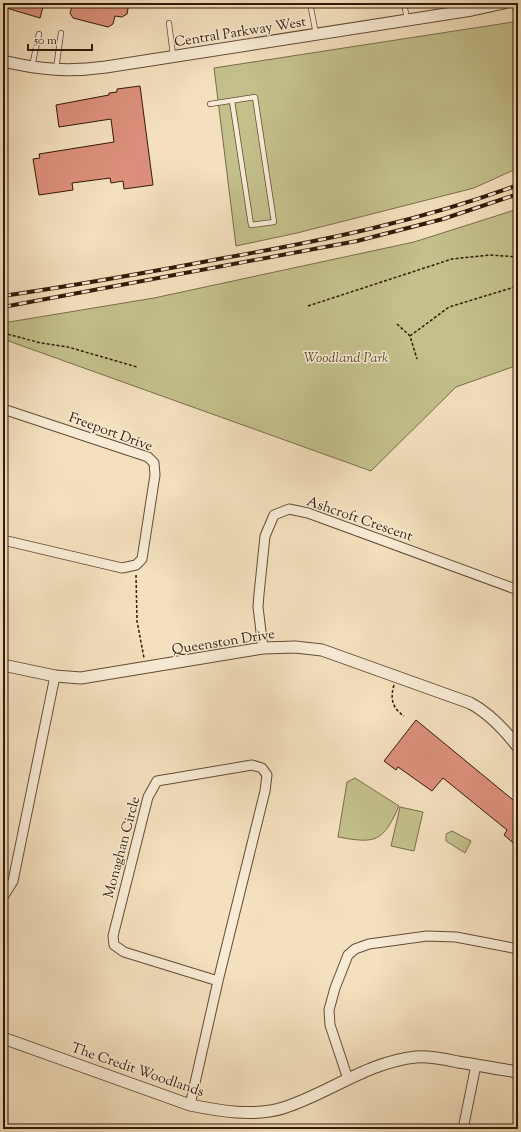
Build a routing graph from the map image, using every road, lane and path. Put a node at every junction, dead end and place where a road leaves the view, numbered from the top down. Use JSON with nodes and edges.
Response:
{"nodes":[{"id":1,"x":310,"y":3,"type":"edge"},
{"id":2,"x":404,"y":3,"type":"edge"},
{"id":3,"x":504,"y":3,"type":"edge"},
{"id":4,"x":407,"y":20,"type":"junction"},
{"id":5,"x":169,"y":23,"type":"dead end"},
{"id":6,"x":61,"y":33,"type":"dead end"},
{"id":7,"x":39,"y":34,"type":"dead end"},
{"id":8,"x":316,"y":34,"type":"junction"},
{"id":9,"x":173,"y":57,"type":"junction"},
{"id":10,"x":3,"y":61,"type":"edge"},
{"id":11,"x":32,"y":68,"type":"junction"},
{"id":12,"x":56,"y":70,"type":"junction"},
{"id":13,"x":232,"y":101,"type":"junction"},
{"id":14,"x":210,"y":104,"type":"dead end"},
{"id":15,"x":518,"y":257,"type":"edge"},
{"id":16,"x":518,"y":286,"type":"edge"},
{"id":17,"x":308,"y":306,"type":"dead end"},
{"id":18,"x":397,"y":324,"type":"dead end"},
{"id":19,"x":3,"y":333,"type":"edge"},
{"id":20,"x":410,"y":336,"type":"junction"},
{"id":21,"x":417,"y":359,"type":"dead end"},
{"id":22,"x":137,"y":367,"type":"dead end"},
{"id":23,"x":3,"y":409,"type":"edge"},
{"id":24,"x":3,"y":540,"type":"edge"},
{"id":25,"x":136,"y":565,"type":"junction"},
{"id":26,"x":518,"y":590,"type":"edge"},
{"id":27,"x":263,"y":648,"type":"junction"},
{"id":28,"x":3,"y":665,"type":"edge"},
{"id":29,"x":146,"y":668,"type":"junction"},
{"id":30,"x":55,"y":676,"type":"junction"},
{"id":31,"x":396,"y":676,"type":"junction"},
{"id":32,"x":404,"y":716,"type":"dead end"},
{"id":33,"x":518,"y":747,"type":"edge"},
{"id":34,"x":3,"y":897,"type":"edge"},
{"id":35,"x":518,"y":949,"type":"edge"},
{"id":36,"x":218,"y":981,"type":"junction"},
{"id":37,"x":3,"y":1038,"type":"edge"},
{"id":38,"x":476,"y":1065,"type":"junction"},
{"id":39,"x":518,"y":1072,"type":"edge"},
{"id":40,"x":348,"y":1079,"type":"junction"},
{"id":41,"x":190,"y":1105,"type":"junction"},
{"id":42,"x":463,"y":1129,"type":"edge"}],
"edges":[{"from":1,"to":8,"type":"lane"},
{"from":2,"to":4,"type":"lane"},
{"from":3,"to":4,"type":"street","name":"Central Parkway West"},
{"from":4,"to":8,"type":"street","name":"Central Parkway West"},
{"from":5,"to":9,"type":"lane"},
{"from":6,"to":12,"type":"lane"},
{"from":7,"to":11,"type":"lane"},
{"from":8,"to":9,"type":"street","name":"Central Parkway West"},
{"from":9,"to":12,"type":"street","name":"Central Parkway West"},
{"from":10,"to":11,"type":"street","name":"Central Parkway West"},
{"from":11,"to":12,"type":"street","name":"Central Parkway West"},
{"from":13,"to":13,"type":"lane"},
{"from":13,"to":14,"type":"lane"},
{"from":15,"to":17,"type":"path"},
{"from":16,"to":20,"type":"path"},
{"from":18,"to":20,"type":"path"},
{"from":19,"to":22,"type":"path"},
{"from":20,"to":21,"type":"path"},
{"from":23,"to":25,"type":"street","name":"Freeport Drive"},
{"from":24,"to":25,"type":"street"},
{"from":25,"to":29,"type":"path"},
{"from":26,"to":27,"type":"street","name":"Ashcroft Crescent"},
{"from":27,"to":29,"type":"street","name":"Queenston Drive"},
{"from":27,"to":31,"type":"street","name":"Queenston Drive"},
{"from":28,"to":30,"type":"street","name":"Queenston Drive"},
{"from":29,"to":30,"type":"street","name":"Queenston Drive"},
{"from":30,"to":34,"type":"street"},
{"from":31,"to":32,"type":"path"},
{"from":31,"to":33,"type":"street","name":"Queenston Drive"},
{"from":35,"to":40,"type":"street"},
{"from":36,"to":36,"type":"street","name":"Monaghan Circle"},
{"from":36,"to":41,"type":"street","name":"Monaghan Circle"},
{"from":37,"to":41,"type":"street","name":"The Credit Woodlands"},
{"from":38,"to":39,"type":"street","name":"The Credit Woodlands"},
{"from":38,"to":40,"type":"street","name":"The Credit Woodlands"},
{"from":38,"to":42,"type":"street"},
{"from":40,"to":41,"type":"street","name":"The Credit Woodlands"}]}
